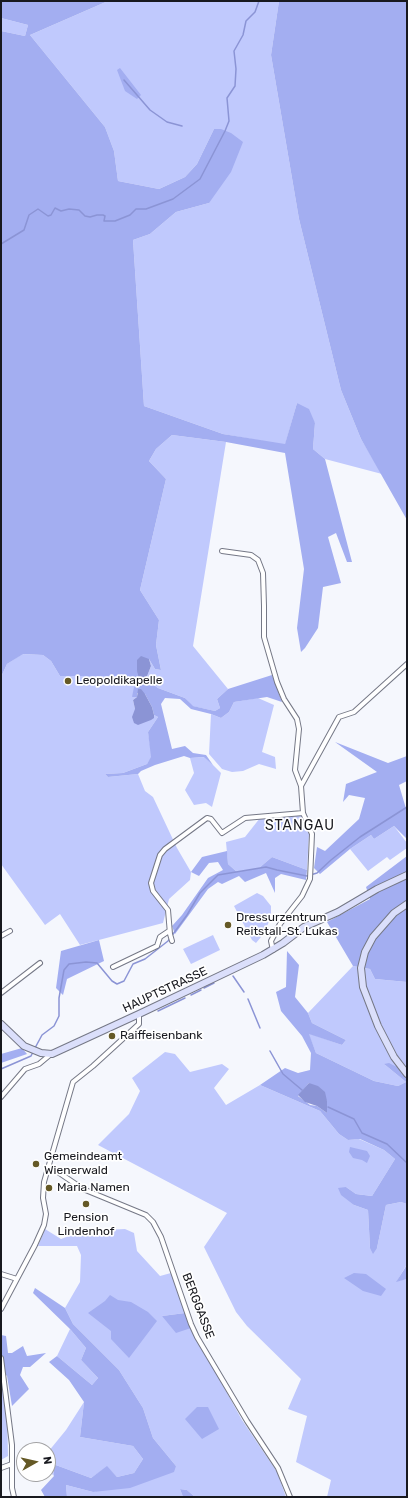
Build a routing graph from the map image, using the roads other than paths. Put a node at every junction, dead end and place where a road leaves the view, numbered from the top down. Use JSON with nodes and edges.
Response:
{"nodes":[{"id":1,"x":222,"y":551,"type":"dead end"},
{"id":2,"x":407,"y":664,"type":"edge"},
{"id":3,"x":301,"y":786,"type":"junction"},
{"id":4,"x":303,"y":813,"type":"junction"},
{"id":5,"x":407,"y":876,"type":"edge"},
{"id":6,"x":407,"y":904,"type":"edge"},
{"id":7,"x":10,"y":930,"type":"dead end"},
{"id":8,"x":170,"y":932,"type":"junction"},
{"id":9,"x":1,"y":936,"type":"edge"},
{"id":10,"x":172,"y":941,"type":"dead end"},
{"id":11,"x":273,"y":950,"type":"junction"},
{"id":12,"x":40,"y":963,"type":"dead end"},
{"id":13,"x":113,"y":967,"type":"dead end"},
{"id":14,"x":1,"y":993,"type":"edge"},
{"id":15,"x":139,"y":1014,"type":"junction"},
{"id":16,"x":1,"y":1024,"type":"edge"},
{"id":17,"x":52,"y":1054,"type":"junction"},
{"id":18,"x":407,"y":1074,"type":"edge"},
{"id":19,"x":1,"y":1097,"type":"edge"},
{"id":20,"x":49,"y":1166,"type":"junction"},
{"id":21,"x":1,"y":1274,"type":"edge"},
{"id":22,"x":17,"y":1279,"type":"junction"},
{"id":23,"x":1,"y":1309,"type":"edge"},
{"id":24,"x":1,"y":1358,"type":"edge"},
{"id":25,"x":12,"y":1464,"type":"junction"},
{"id":26,"x":1,"y":1468,"type":"edge"},
{"id":27,"x":14,"y":1497,"type":"edge"},
{"id":28,"x":290,"y":1497,"type":"edge"}],
"edges":[{"from":1,"to":3,"type":"street"},
{"from":2,"to":3,"type":"street"},
{"from":3,"to":4,"type":"street"},
{"from":4,"to":8,"type":"street"},
{"from":4,"to":11,"type":"street"},
{"from":5,"to":11,"type":"main road","name":"HAUPTSTRASSE"},
{"from":6,"to":18,"type":"main road"},
{"from":7,"to":9,"type":"street"},
{"from":8,"to":10,"type":"street"},
{"from":8,"to":13,"type":"street"},
{"from":11,"to":15,"type":"main road","name":"HAUPTSTRASSE"},
{"from":12,"to":14,"type":"street"},
{"from":15,"to":17,"type":"main road","name":"HAUPTSTRASSE"},
{"from":15,"to":20,"type":"street"},
{"from":16,"to":17,"type":"main road","name":"HAUPTSTRASSE"},
{"from":17,"to":19,"type":"street"},
{"from":20,"to":22,"type":"street"},
{"from":20,"to":28,"type":"street","name":"BERGGASSE"},
{"from":21,"to":22,"type":"street"},
{"from":22,"to":23,"type":"street"},
{"from":24,"to":25,"type":"street"},
{"from":25,"to":26,"type":"street"},
{"from":25,"to":27,"type":"street"}]}
